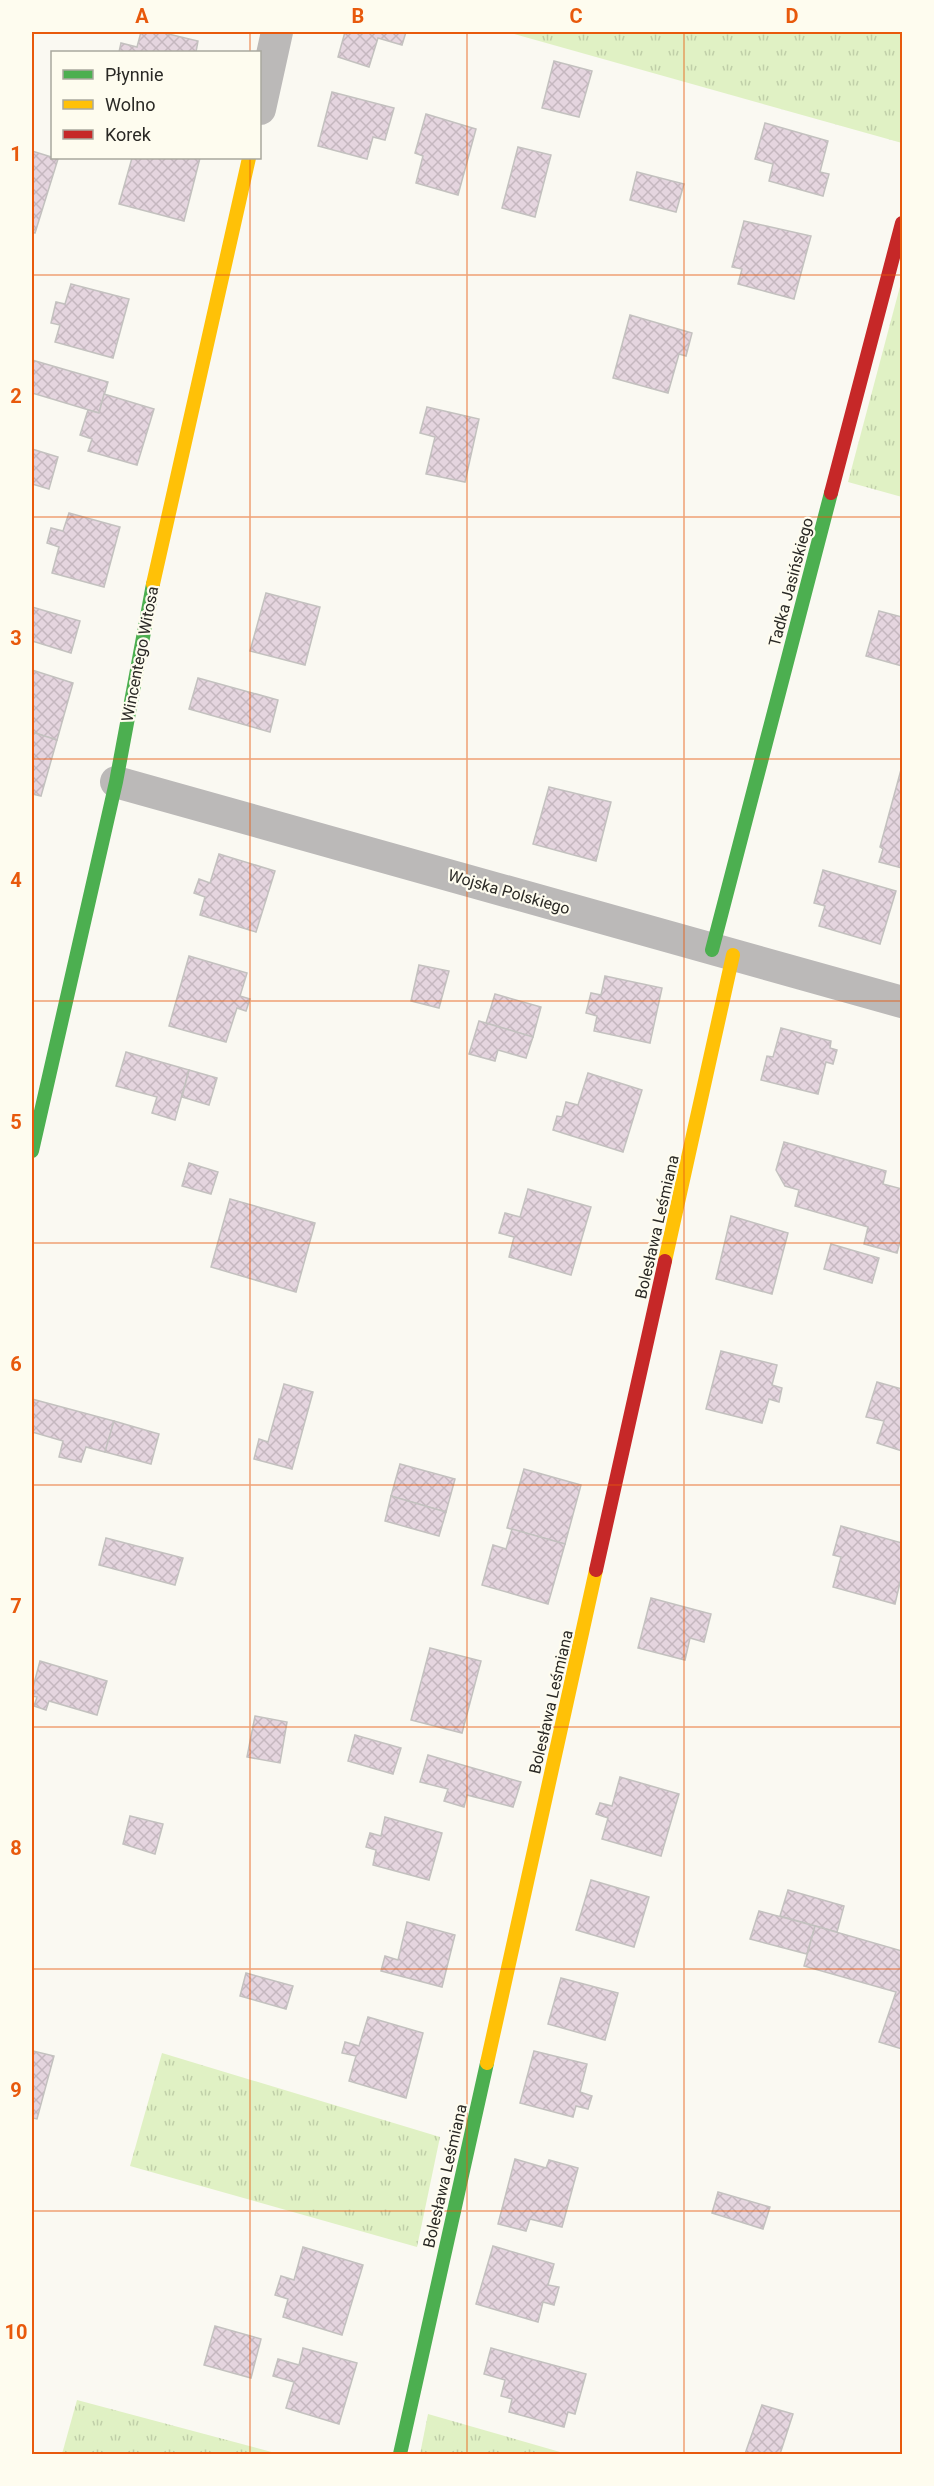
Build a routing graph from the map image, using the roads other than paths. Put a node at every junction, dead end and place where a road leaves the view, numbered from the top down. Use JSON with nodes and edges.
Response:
{"nodes":[{"id":1,"x":277,"y":32,"type":"edge"},
{"id":2,"x":261,"y":104,"type":"edge"},
{"id":3,"x":249,"y":159,"type":"edge"},
{"id":4,"x":903,"y":223,"type":"edge"},
{"id":5,"x":116,"y":782,"type":"junction"},
{"id":6,"x":723,"y":952,"type":"junction"},
{"id":7,"x":903,"y":1002,"type":"edge"},
{"id":8,"x":32,"y":1151,"type":"edge"},
{"id":9,"x":400,"y":2454,"type":"edge"}],
"edges":[{"from":1,"to":2,"type":"street"},
{"from":3,"to":5,"type":"street","name":"Wincentego Witosa"},
{"from":4,"to":6,"type":"street","name":"Tadka Jasińskiego"},
{"from":5,"to":6,"type":"street","name":"Wojska Polskiego"},
{"from":5,"to":8,"type":"street","name":"Wincentego Witosa"},
{"from":6,"to":7,"type":"street","name":"Wojska Polskiego"},
{"from":6,"to":9,"type":"street","name":"Bolesława Leśmiana"}]}
